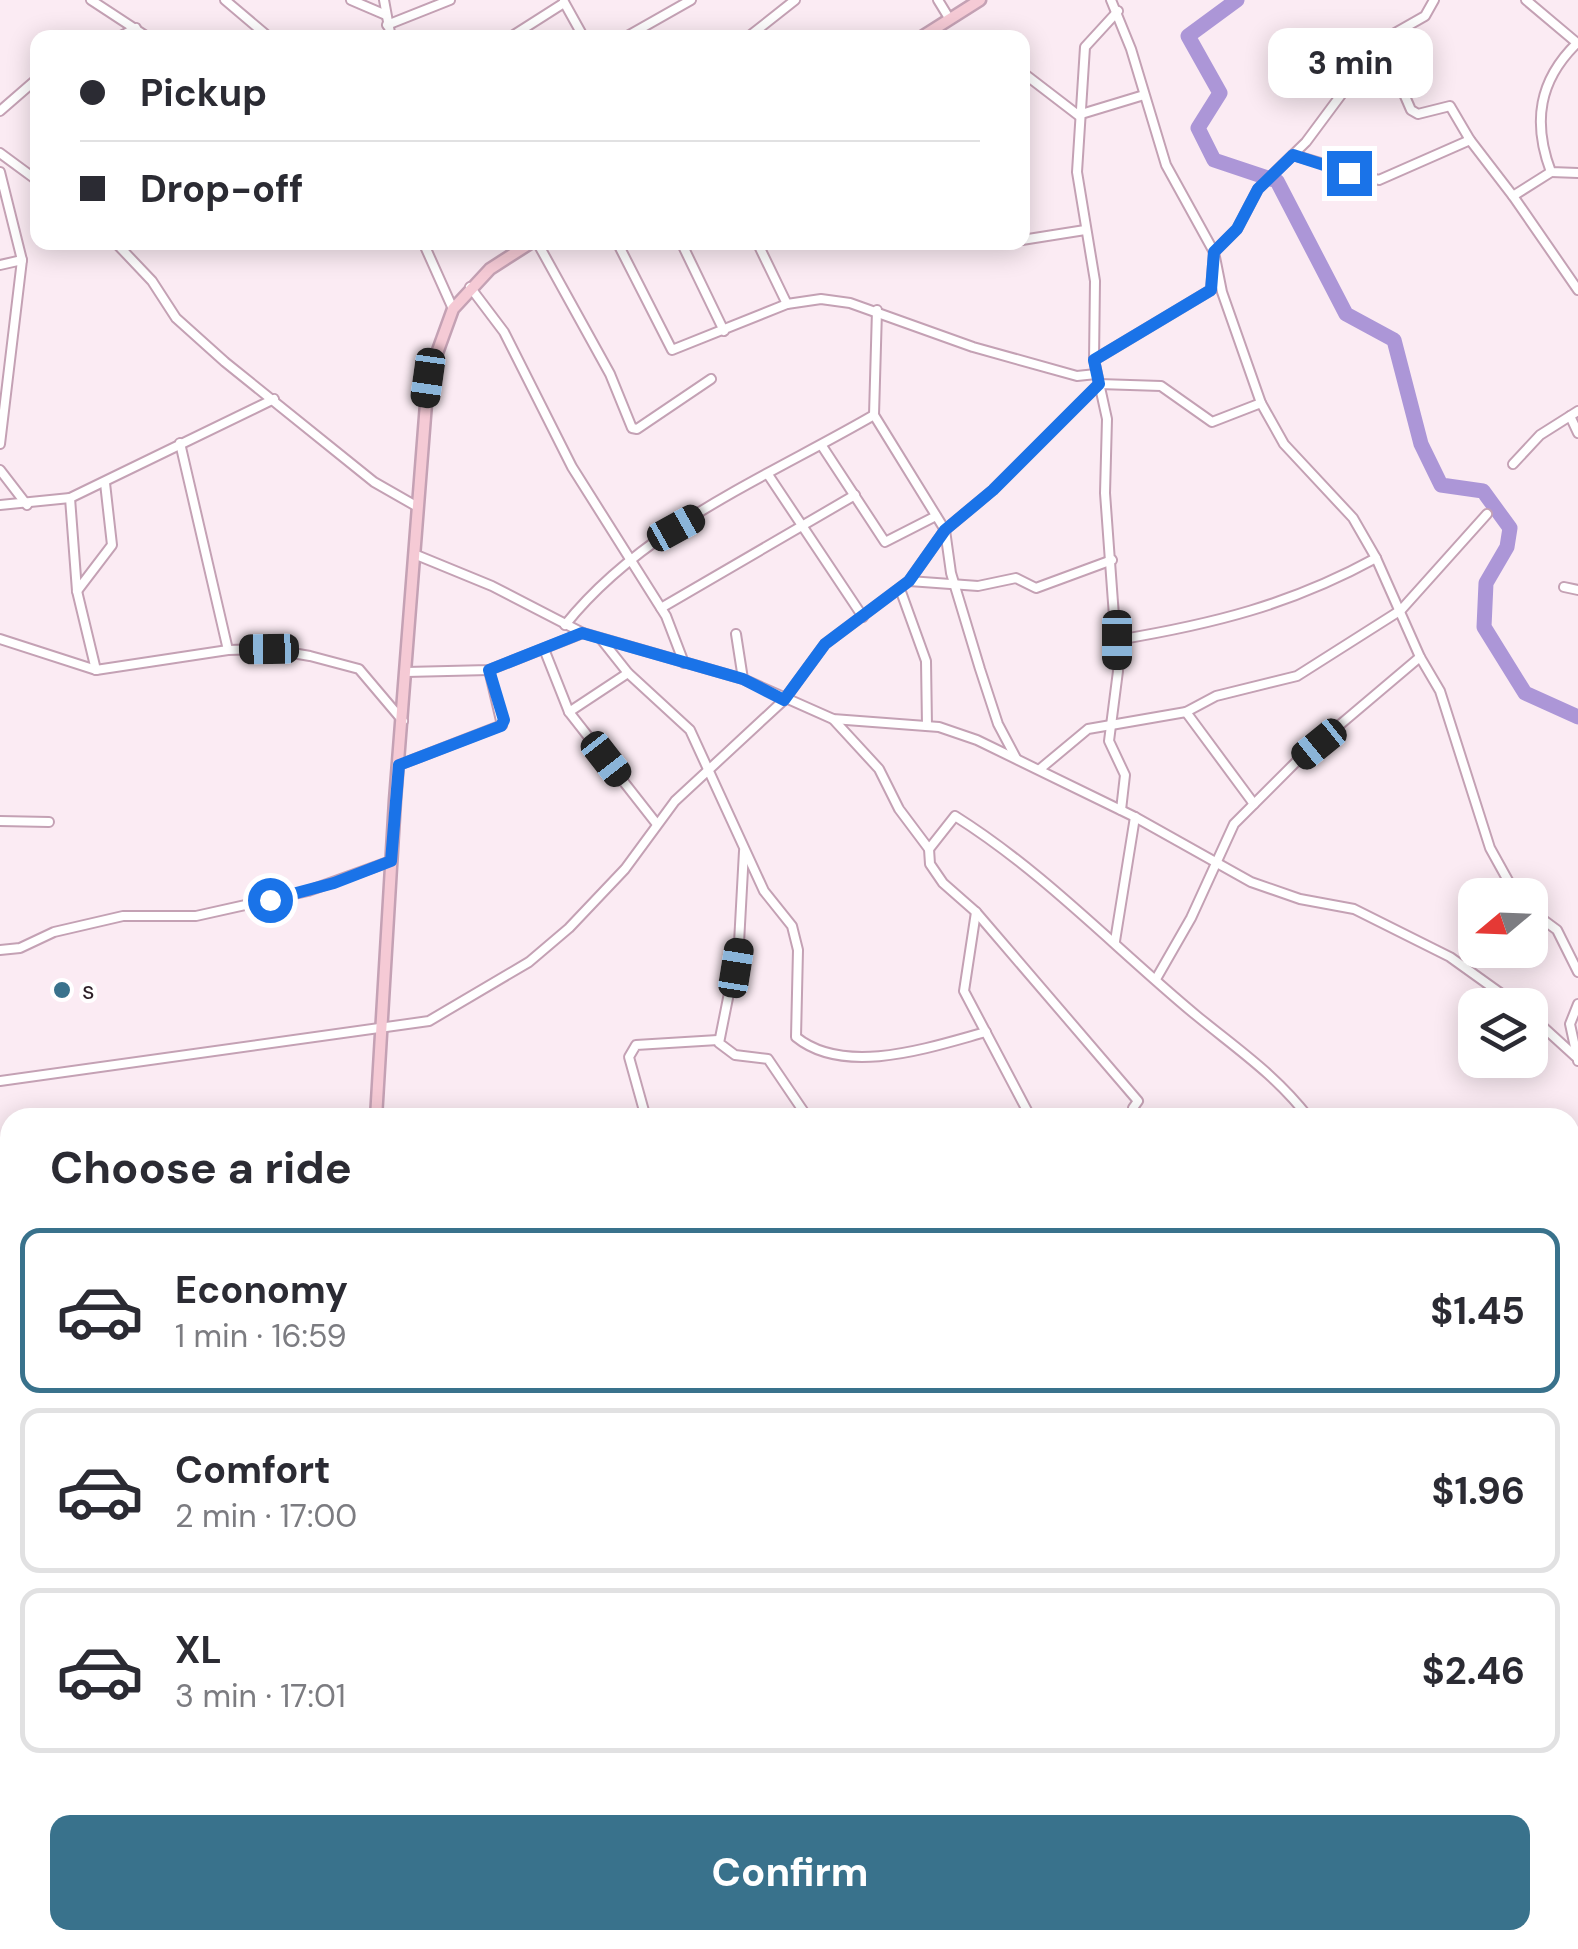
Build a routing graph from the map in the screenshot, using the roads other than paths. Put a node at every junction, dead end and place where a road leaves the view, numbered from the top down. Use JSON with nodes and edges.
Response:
{"nodes":[{"id":1,"x":92,"y":0,"type":"edge"},
{"id":2,"x":225,"y":0,"type":"edge"},
{"id":3,"x":351,"y":0,"type":"edge"},
{"id":4,"x":384,"y":0,"type":"edge"},
{"id":5,"x":450,"y":0,"type":"edge"},
{"id":6,"x":691,"y":0,"type":"edge"},
{"id":7,"x":795,"y":0,"type":"edge"},
{"id":8,"x":938,"y":0,"type":"edge"},
{"id":9,"x":980,"y":0,"type":"edge"},
{"id":10,"x":1112,"y":0,"type":"edge"},
{"id":11,"x":1434,"y":0,"type":"edge"},
{"id":12,"x":1526,"y":0,"type":"edge"},
{"id":13,"x":578,"y":1,"type":"edge"},
{"id":14,"x":565,"y":4,"type":"edge"},
{"id":15,"x":1118,"y":11,"type":"junction"},
{"id":16,"x":386,"y":15,"type":"junction"},
{"id":17,"x":949,"y":18,"type":"junction"},
{"id":18,"x":387,"y":26,"type":"junction"},
{"id":19,"x":136,"y":28,"type":"junction"},
{"id":20,"x":132,"y":30,"type":"edge"},
{"id":21,"x":139,"y":30,"type":"edge"},
{"id":22,"x":259,"y":30,"type":"edge"},
{"id":23,"x":388,"y":30,"type":"edge"},
{"id":24,"x":522,"y":30,"type":"edge"},
{"id":25,"x":580,"y":30,"type":"edge"},
{"id":26,"x":640,"y":30,"type":"edge"},
{"id":27,"x":757,"y":30,"type":"edge"},
{"id":28,"x":932,"y":30,"type":"edge"},
{"id":29,"x":1381,"y":42,"type":"junction"},
{"id":30,"x":1578,"y":43,"type":"edge"},
{"id":31,"x":1030,"y":78,"type":"edge"},
{"id":32,"x":30,"y":85,"type":"edge"},
{"id":33,"x":1144,"y":95,"type":"junction"},
{"id":34,"x":0,"y":110,"type":"edge"},
{"id":35,"x":1078,"y":115,"type":"junction"},
{"id":36,"x":1470,"y":140,"type":"junction"},
{"id":37,"x":0,"y":153,"type":"edge"},
{"id":38,"x":1293,"y":155,"type":"junction"},
{"id":39,"x":0,"y":172,"type":"edge"},
{"id":40,"x":1551,"y":172,"type":"junction"},
{"id":41,"x":1578,"y":172,"type":"edge"},
{"id":42,"x":30,"y":175,"type":"edge"},
{"id":43,"x":1513,"y":196,"type":"junction"},
{"id":44,"x":1085,"y":230,"type":"junction"},
{"id":45,"x":1030,"y":239,"type":"edge"},
{"id":46,"x":124,"y":250,"type":"edge"},
{"id":47,"x":427,"y":250,"type":"edge"},
{"id":48,"x":518,"y":250,"type":"edge"},
{"id":49,"x":540,"y":250,"type":"edge"},
{"id":50,"x":622,"y":250,"type":"edge"},
{"id":51,"x":685,"y":250,"type":"edge"},
{"id":52,"x":760,"y":250,"type":"edge"},
{"id":53,"x":1214,"y":252,"type":"junction"},
{"id":54,"x":22,"y":260,"type":"junction"},
{"id":55,"x":0,"y":265,"type":"edge"},
{"id":56,"x":470,"y":287,"type":"junction"},
{"id":57,"x":1578,"y":290,"type":"edge"},
{"id":58,"x":787,"y":304,"type":"junction"},
{"id":59,"x":453,"y":309,"type":"junction"},
{"id":60,"x":877,"y":310,"type":"junction"},
{"id":61,"x":724,"y":331,"type":"junction"},
{"id":62,"x":1094,"y":360,"type":"junction"},
{"id":63,"x":1096,"y":374,"type":"junction"},
{"id":64,"x":712,"y":378,"type":"dead end"},
{"id":65,"x":1099,"y":384,"type":"junction"},
{"id":66,"x":274,"y":399,"type":"junction"},
{"id":67,"x":1262,"y":403,"type":"junction"},
{"id":68,"x":1574,"y":413,"type":"edge"},
{"id":69,"x":874,"y":416,"type":"junction"},
{"id":70,"x":1578,"y":433,"type":"edge"},
{"id":71,"x":0,"y":444,"type":"edge"},
{"id":72,"x":180,"y":444,"type":"junction"},
{"id":73,"x":822,"y":446,"type":"junction"},
{"id":74,"x":1514,"y":464,"type":"dead end"},
{"id":75,"x":0,"y":470,"type":"edge"},
{"id":76,"x":770,"y":476,"type":"junction"},
{"id":77,"x":105,"y":483,"type":"junction"},
{"id":78,"x":854,"y":495,"type":"junction"},
{"id":79,"x":70,"y":498,"type":"junction"},
{"id":80,"x":0,"y":505,"type":"edge"},
{"id":81,"x":27,"y":505,"type":"junction"},
{"id":82,"x":416,"y":506,"type":"junction"},
{"id":83,"x":1487,"y":514,"type":"dead end"},
{"id":84,"x":936,"y":516,"type":"junction"},
{"id":85,"x":802,"y":529,"type":"junction"},
{"id":86,"x":945,"y":530,"type":"junction"},
{"id":87,"x":414,"y":554,"type":"junction"},
{"id":88,"x":632,"y":558,"type":"junction"},
{"id":89,"x":1376,"y":558,"type":"junction"},
{"id":90,"x":1112,"y":560,"type":"junction"},
{"id":91,"x":909,"y":581,"type":"junction"},
{"id":92,"x":956,"y":583,"type":"junction"},
{"id":93,"x":1564,"y":587,"type":"dead end"},
{"id":94,"x":900,"y":589,"type":"junction"},
{"id":95,"x":1578,"y":590,"type":"edge"},
{"id":96,"x":77,"y":591,"type":"junction"},
{"id":97,"x":661,"y":608,"type":"junction"},
{"id":98,"x":1400,"y":610,"type":"junction"},
{"id":99,"x":864,"y":617,"type":"junction"},
{"id":100,"x":565,"y":625,"type":"junction"},
{"id":101,"x":582,"y":633,"type":"junction"},
{"id":102,"x":736,"y":634,"type":"dead end"},
{"id":103,"x":0,"y":639,"type":"edge"},
{"id":104,"x":601,"y":639,"type":"junction"},
{"id":105,"x":1117,"y":640,"type":"junction"},
{"id":106,"x":544,"y":649,"type":"junction"},
{"id":107,"x":228,"y":650,"type":"junction"},
{"id":108,"x":1420,"y":657,"type":"junction"},
{"id":109,"x":684,"y":664,"type":"junction"},
{"id":110,"x":96,"y":670,"type":"junction"},
{"id":111,"x":489,"y":670,"type":"junction"},
{"id":112,"x":406,"y":672,"type":"junction"},
{"id":113,"x":628,"y":673,"type":"junction"},
{"id":114,"x":743,"y":679,"type":"junction"},
{"id":115,"x":784,"y":700,"type":"junction"},
{"id":116,"x":569,"y":712,"type":"junction"},
{"id":117,"x":1186,"y":712,"type":"junction"},
{"id":118,"x":833,"y":719,"type":"junction"},
{"id":119,"x":402,"y":721,"type":"junction"},
{"id":120,"x":1112,"y":722,"type":"junction"},
{"id":121,"x":927,"y":726,"type":"junction"},
{"id":122,"x":1016,"y":758,"type":"junction"},
{"id":123,"x":399,"y":765,"type":"junction"},
{"id":124,"x":709,"y":769,"type":"junction"},
{"id":125,"x":1040,"y":769,"type":"junction"},
{"id":126,"x":1254,"y":804,"type":"junction"},
{"id":127,"x":1122,"y":810,"type":"junction"},
{"id":128,"x":1134,"y":816,"type":"junction"},
{"id":129,"x":0,"y":820,"type":"edge"},
{"id":130,"x":49,"y":822,"type":"dead end"},
{"id":131,"x":656,"y":822,"type":"junction"},
{"id":132,"x":745,"y":847,"type":"junction"},
{"id":133,"x":928,"y":849,"type":"junction"},
{"id":134,"x":391,"y":861,"type":"junction"},
{"id":135,"x":1215,"y":864,"type":"junction"},
{"id":136,"x":1507,"y":878,"type":"edge"},
{"id":137,"x":976,"y":912,"type":"junction"},
{"id":138,"x":1548,"y":923,"type":"edge"},
{"id":139,"x":1115,"y":941,"type":"junction"},
{"id":140,"x":0,"y":950,"type":"edge"},
{"id":141,"x":1578,"y":972,"type":"edge"},
{"id":142,"x":1156,"y":979,"type":"junction"},
{"id":143,"x":1493,"y":988,"type":"edge"},
{"id":144,"x":1578,"y":1004,"type":"edge"},
{"id":145,"x":381,"y":1029,"type":"junction"},
{"id":146,"x":986,"y":1032,"type":"junction"},
{"id":147,"x":1548,"y":1032,"type":"edge"},
{"id":148,"x":718,"y":1040,"type":"junction"},
{"id":149,"x":1576,"y":1058,"type":"edge"},
{"id":150,"x":0,"y":1081,"type":"edge"},
{"id":151,"x":377,"y":1108,"type":"edge"},
{"id":152,"x":643,"y":1108,"type":"edge"},
{"id":153,"x":801,"y":1108,"type":"edge"},
{"id":154,"x":1026,"y":1108,"type":"edge"},
{"id":155,"x":1137,"y":1108,"type":"edge"},
{"id":156,"x":1300,"y":1108,"type":"edge"}],
"edges":[{"from":1,"to":19,"type":"street"},
{"from":2,"to":22,"type":"street"},
{"from":3,"to":16,"type":"street"},
{"from":4,"to":16,"type":"street"},
{"from":5,"to":18,"type":"street"},
{"from":6,"to":26,"type":"street"},
{"from":7,"to":27,"type":"street"},
{"from":8,"to":17,"type":"street"},
{"from":9,"to":17,"type":"street"},
{"from":10,"to":15,"type":"street"},
{"from":11,"to":29,"type":"street"},
{"from":12,"to":30,"type":"street"},
{"from":13,"to":14,"type":"street"},
{"from":14,"to":24,"type":"street"},
{"from":14,"to":25,"type":"street"},
{"from":15,"to":33,"type":"street"},
{"from":15,"to":35,"type":"street"},
{"from":16,"to":18,"type":"street"},
{"from":17,"to":28,"type":"street"},
{"from":18,"to":23,"type":"street"},
{"from":19,"to":20,"type":"street"},
{"from":19,"to":21,"type":"street"},
{"from":29,"to":36,"type":"street"},
{"from":29,"to":38,"type":"street"},
{"from":30,"to":40,"type":"street"},
{"from":31,"to":35,"type":"street"},
{"from":32,"to":34,"type":"street"},
{"from":33,"to":35,"type":"street"},
{"from":33,"to":53,"type":"street"},
{"from":35,"to":44,"type":"street"},
{"from":36,"to":38,"type":"street"},
{"from":36,"to":43,"type":"street"},
{"from":37,"to":42,"type":"street"},
{"from":38,"to":53,"type":"street"},
{"from":39,"to":54,"type":"street"},
{"from":40,"to":41,"type":"street"},
{"from":40,"to":43,"type":"street"},
{"from":43,"to":57,"type":"street"},
{"from":44,"to":45,"type":"street"},
{"from":44,"to":62,"type":"street"},
{"from":46,"to":66,"type":"street"},
{"from":47,"to":59,"type":"street"},
{"from":48,"to":56,"type":"street"},
{"from":49,"to":64,"type":"street"},
{"from":50,"to":61,"type":"street"},
{"from":51,"to":61,"type":"street"},
{"from":52,"to":58,"type":"street"},
{"from":53,"to":62,"type":"street"},
{"from":53,"to":67,"type":"street"},
{"from":54,"to":55,"type":"street"},
{"from":54,"to":71,"type":"street"},
{"from":56,"to":59,"type":"street"},
{"from":56,"to":88,"type":"street"},
{"from":58,"to":60,"type":"street"},
{"from":58,"to":61,"type":"street"},
{"from":59,"to":82,"type":"street"},
{"from":60,"to":63,"type":"street"},
{"from":60,"to":69,"type":"street"},
{"from":62,"to":63,"type":"street"},
{"from":63,"to":65,"type":"street"},
{"from":65,"to":67,"type":"street"},
{"from":65,"to":86,"type":"street"},
{"from":65,"to":90,"type":"street"},
{"from":66,"to":72,"type":"street"},
{"from":66,"to":82,"type":"street"},
{"from":67,"to":89,"type":"street"},
{"from":68,"to":70,"type":"street"},
{"from":68,"to":74,"type":"street"},
{"from":69,"to":73,"type":"street"},
{"from":69,"to":84,"type":"street"},
{"from":72,"to":77,"type":"street"},
{"from":72,"to":107,"type":"street"},
{"from":73,"to":76,"type":"street"},
{"from":73,"to":78,"type":"street"},
{"from":75,"to":81,"type":"street"},
{"from":76,"to":85,"type":"street"},
{"from":76,"to":88,"type":"street"},
{"from":77,"to":79,"type":"street"},
{"from":77,"to":96,"type":"street"},
{"from":78,"to":84,"type":"street"},
{"from":78,"to":85,"type":"street"},
{"from":79,"to":81,"type":"street"},
{"from":79,"to":96,"type":"street"},
{"from":80,"to":81,"type":"street"},
{"from":82,"to":87,"type":"street"},
{"from":83,"to":98,"type":"street"},
{"from":84,"to":86,"type":"street"},
{"from":85,"to":97,"type":"street"},
{"from":85,"to":99,"type":"street"},
{"from":86,"to":91,"type":"street"},
{"from":86,"to":92,"type":"street"},
{"from":87,"to":100,"type":"street"},
{"from":87,"to":112,"type":"street"},
{"from":88,"to":97,"type":"street"},
{"from":88,"to":100,"type":"street"},
{"from":89,"to":98,"type":"street"},
{"from":89,"to":105,"type":"street"},
{"from":90,"to":92,"type":"street"},
{"from":90,"to":105,"type":"street"},
{"from":91,"to":92,"type":"street"},
{"from":91,"to":94,"type":"street"},
{"from":92,"to":122,"type":"street"},
{"from":93,"to":95,"type":"street"},
{"from":94,"to":99,"type":"street"},
{"from":94,"to":121,"type":"street"},
{"from":96,"to":110,"type":"street"},
{"from":97,"to":109,"type":"street"},
{"from":98,"to":108,"type":"street"},
{"from":98,"to":117,"type":"street"},
{"from":99,"to":115,"type":"street"},
{"from":100,"to":101,"type":"street"},
{"from":101,"to":104,"type":"street"},
{"from":101,"to":106,"type":"street"},
{"from":102,"to":114,"type":"street"},
{"from":103,"to":110,"type":"street"},
{"from":104,"to":109,"type":"street"},
{"from":104,"to":113,"type":"street"},
{"from":105,"to":120,"type":"street"},
{"from":106,"to":111,"type":"street"},
{"from":106,"to":116,"type":"street"},
{"from":107,"to":110,"type":"street"},
{"from":107,"to":119,"type":"street"},
{"from":108,"to":126,"type":"street"},
{"from":108,"to":136,"type":"street"},
{"from":109,"to":114,"type":"street"},
{"from":111,"to":112,"type":"street"},
{"from":111,"to":123,"type":"street"},
{"from":112,"to":119,"type":"street"},
{"from":113,"to":116,"type":"street"},
{"from":113,"to":124,"type":"street"},
{"from":114,"to":115,"type":"street"},
{"from":115,"to":118,"type":"street"},
{"from":115,"to":124,"type":"street"},
{"from":116,"to":131,"type":"street"},
{"from":117,"to":120,"type":"street"},
{"from":117,"to":126,"type":"street"},
{"from":118,"to":121,"type":"street"},
{"from":118,"to":133,"type":"street"},
{"from":119,"to":123,"type":"street"},
{"from":120,"to":125,"type":"street"},
{"from":120,"to":127,"type":"street"},
{"from":121,"to":122,"type":"street"},
{"from":122,"to":125,"type":"street"},
{"from":123,"to":134,"type":"street"},
{"from":124,"to":131,"type":"street"},
{"from":124,"to":132,"type":"street"},
{"from":125,"to":127,"type":"street"},
{"from":126,"to":135,"type":"street"},
{"from":127,"to":128,"type":"street"},
{"from":128,"to":135,"type":"street"},
{"from":128,"to":139,"type":"street"},
{"from":129,"to":130,"type":"street"},
{"from":131,"to":145,"type":"street"},
{"from":132,"to":146,"type":"street"},
{"from":132,"to":148,"type":"street"},
{"from":133,"to":137,"type":"street"},
{"from":133,"to":139,"type":"street"},
{"from":134,"to":140,"type":"street"},
{"from":134,"to":145,"type":"street"},
{"from":135,"to":142,"type":"street"},
{"from":135,"to":143,"type":"street"},
{"from":137,"to":146,"type":"street"},
{"from":137,"to":155,"type":"street"},
{"from":138,"to":141,"type":"street"},
{"from":139,"to":142,"type":"street"},
{"from":142,"to":156,"type":"street"},
{"from":144,"to":149,"type":"street"},
{"from":145,"to":150,"type":"street"},
{"from":145,"to":151,"type":"street"},
{"from":146,"to":154,"type":"street"},
{"from":147,"to":149,"type":"street"},
{"from":148,"to":152,"type":"street"},
{"from":148,"to":153,"type":"street"}]}
